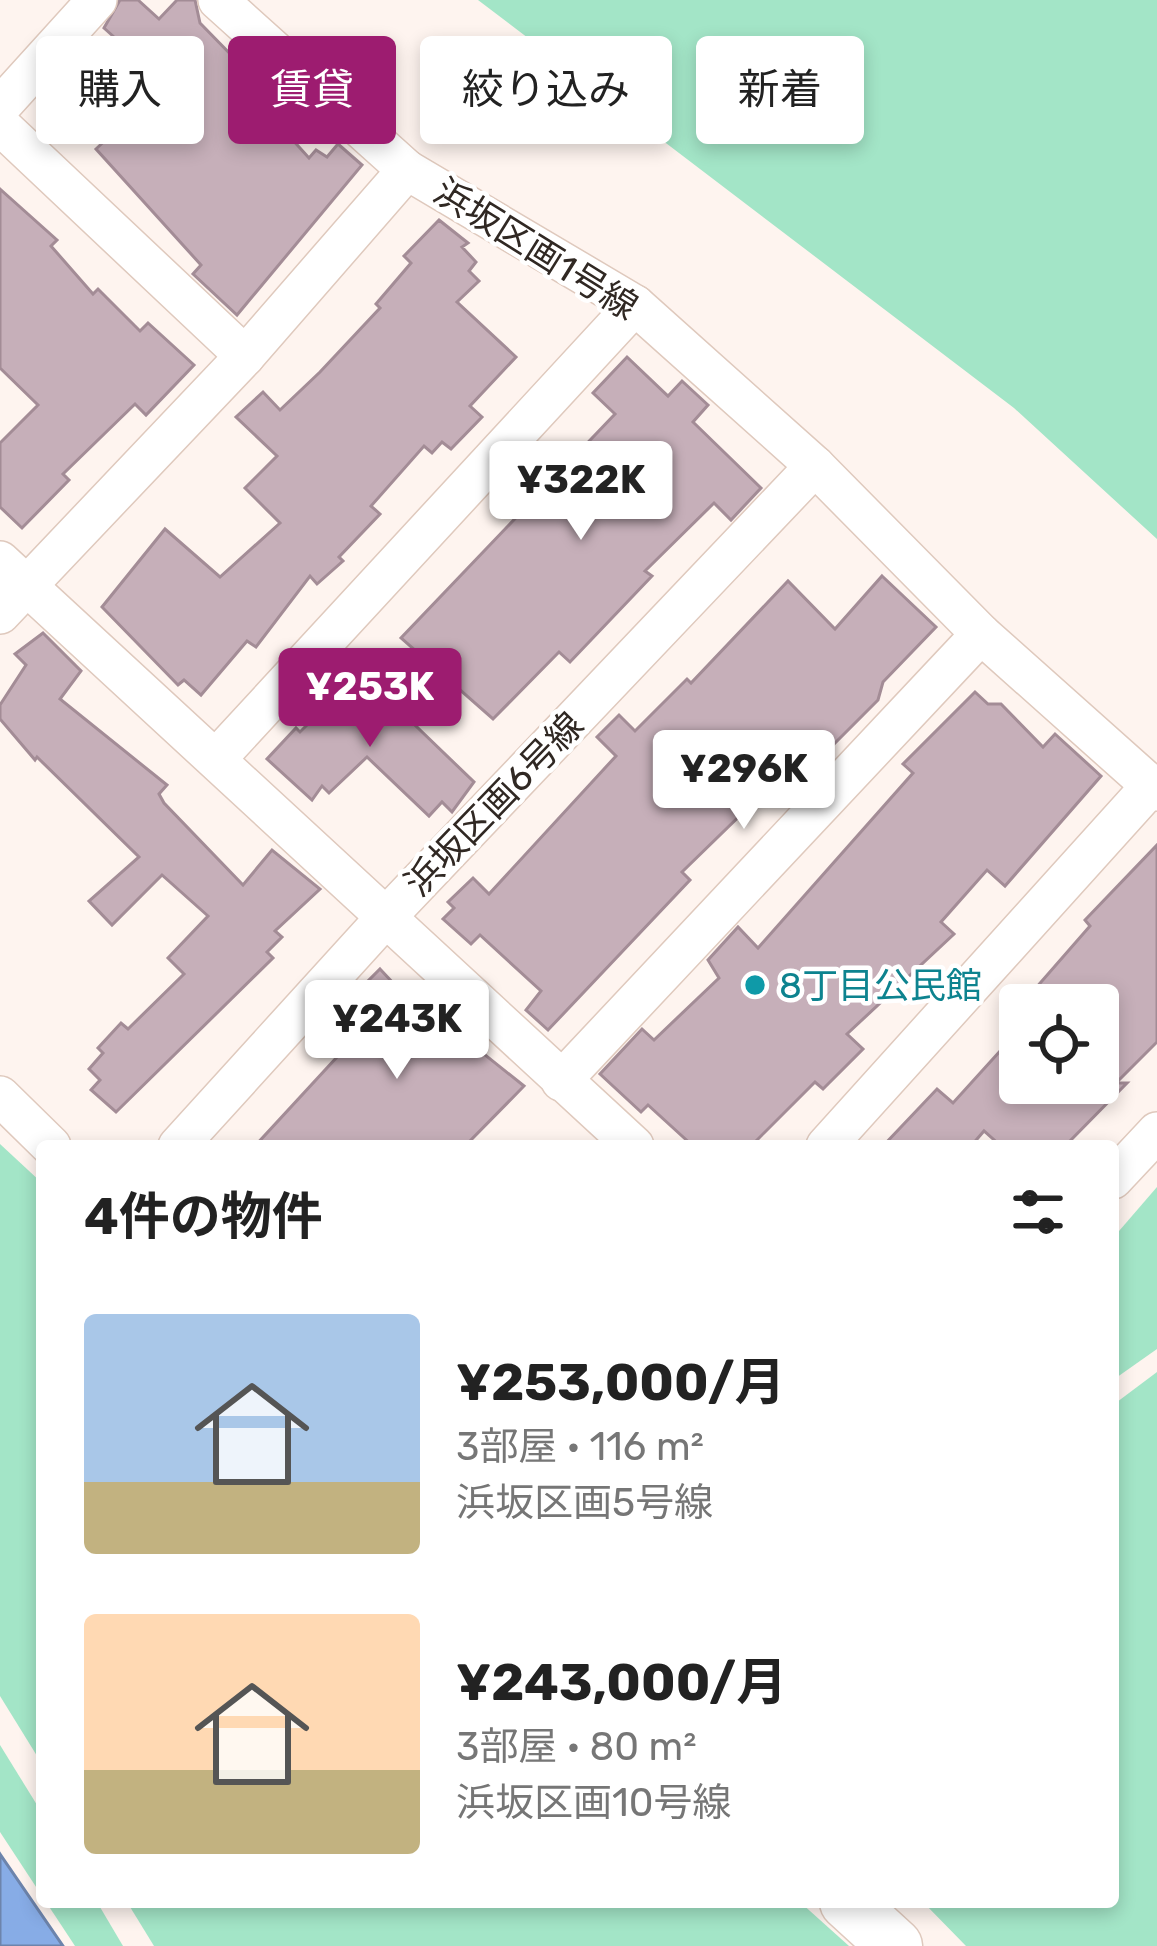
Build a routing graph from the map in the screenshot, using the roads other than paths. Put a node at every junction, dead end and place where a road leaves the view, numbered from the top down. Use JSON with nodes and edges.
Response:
{"nodes":[{"id":1,"x":97,"y":0,"type":"edge"},
{"id":2,"x":218,"y":0,"type":"edge"},
{"id":3,"x":0,"y":107,"type":"edge"},
{"id":4,"x":0,"y":125,"type":"edge"},
{"id":5,"x":407,"y":170,"type":"junction"},
{"id":6,"x":634,"y":305,"type":"junction"},
{"id":7,"x":244,"y":356,"type":"junction"},
{"id":8,"x":815,"y":466,"type":"junction"},
{"id":9,"x":9,"y":587,"type":"edge"},
{"id":10,"x":982,"y":634,"type":"junction"},
{"id":11,"x":216,"y":760,"type":"junction"},
{"id":12,"x":1154,"y":789,"type":"edge"},
{"id":13,"x":387,"y":916,"type":"junction"},
{"id":14,"x":561,"y":1081,"type":"junction"},
{"id":15,"x":0,"y":1096,"type":"edge"},
{"id":16,"x":1157,"y":1132,"type":"edge"},
{"id":17,"x":45,"y":1140,"type":"edge"},
{"id":18,"x":183,"y":1140,"type":"edge"},
{"id":19,"x":627,"y":1140,"type":"edge"},
{"id":20,"x":832,"y":1140,"type":"edge"},
{"id":21,"x":1119,"y":1173,"type":"edge"},
{"id":22,"x":854,"y":1908,"type":"edge"},
{"id":23,"x":895,"y":1946,"type":"edge"}],
"edges":[{"from":1,"to":3,"type":"street"},
{"from":2,"to":5,"type":"street"},
{"from":4,"to":7,"type":"street"},
{"from":5,"to":6,"type":"street","name":"浜坂区画1号線"},
{"from":5,"to":7,"type":"street","name":"浜坂区画1号線"},
{"from":6,"to":8,"type":"street","name":"浜坂区画1号線"},
{"from":6,"to":11,"type":"street"},
{"from":7,"to":9,"type":"street","name":"浜坂区画1号線"},
{"from":8,"to":10,"type":"street","name":"浜坂区画1号線"},
{"from":8,"to":13,"type":"street","name":"浜坂区画6号線"},
{"from":9,"to":11,"type":"street"},
{"from":10,"to":12,"type":"street","name":"浜坂区画1号線"},
{"from":10,"to":14,"type":"street"},
{"from":11,"to":13,"type":"street"},
{"from":12,"to":20,"type":"street"},
{"from":13,"to":14,"type":"street"},
{"from":13,"to":18,"type":"street","name":"浜坂区画6号線"},
{"from":14,"to":19,"type":"street"},
{"from":15,"to":17,"type":"street"},
{"from":16,"to":21,"type":"street"},
{"from":22,"to":23,"type":"main road"}]}
